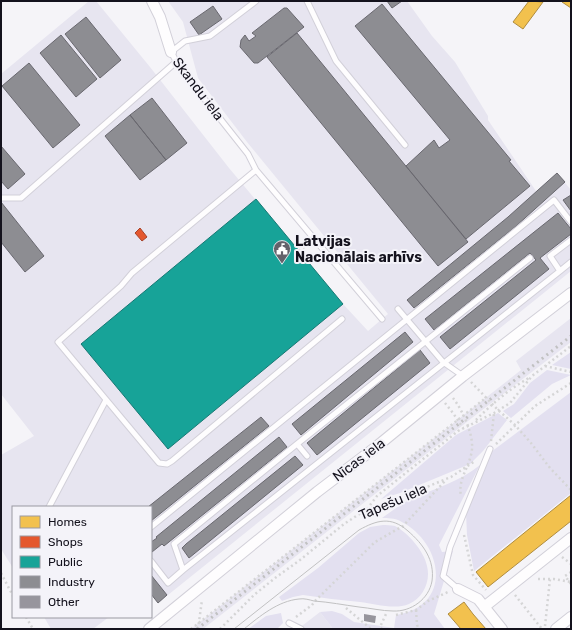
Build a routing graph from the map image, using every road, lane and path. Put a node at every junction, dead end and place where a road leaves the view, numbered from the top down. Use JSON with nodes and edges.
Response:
{"nodes":[{"id":1,"x":152,"y":1,"type":"edge"},
{"id":2,"x":256,"y":1,"type":"edge"},
{"id":3,"x":307,"y":1,"type":"edge"},
{"id":4,"x":171,"y":52,"type":"junction"},
{"id":5,"x":176,"y":62,"type":"junction"},
{"id":6,"x":405,"y":145,"type":"dead end"},
{"id":7,"x":256,"y":170,"type":"junction"},
{"id":8,"x":1,"y":198,"type":"edge"},
{"id":9,"x":571,"y":222,"type":"edge"},
{"id":10,"x":571,"y":240,"type":"edge"},
{"id":11,"x":530,"y":258,"type":"dead end"},
{"id":12,"x":571,"y":262,"type":"edge"},
{"id":13,"x":560,"y":271,"type":"junction"},
{"id":14,"x":571,"y":293,"type":"edge"},
{"id":15,"x":398,"y":309,"type":"dead end"},
{"id":16,"x":342,"y":319,"type":"dead end"},
{"id":17,"x":382,"y":319,"type":"dead end"},
{"id":18,"x":408,"y":320,"type":"junction"},
{"id":19,"x":425,"y":342,"type":"junction"},
{"id":20,"x":571,"y":346,"type":"edge"},
{"id":21,"x":444,"y":362,"type":"junction"},
{"id":22,"x":545,"y":366,"type":"junction"},
{"id":23,"x":571,"y":372,"type":"edge"},
{"id":24,"x":463,"y":376,"type":"junction"},
{"id":25,"x":532,"y":376,"type":"junction"},
{"id":26,"x":571,"y":383,"type":"edge"},
{"id":27,"x":443,"y":393,"type":"junction"},
{"id":28,"x":487,"y":397,"type":"junction"},
{"id":29,"x":106,"y":400,"type":"junction"},
{"id":30,"x":492,"y":404,"type":"junction"},
{"id":31,"x":498,"y":410,"type":"junction"},
{"id":32,"x":494,"y":413,"type":"junction"},
{"id":33,"x":464,"y":415,"type":"junction"},
{"id":34,"x":458,"y":420,"type":"junction"},
{"id":35,"x":474,"y":422,"type":"junction"},
{"id":36,"x":515,"y":425,"type":"junction"},
{"id":37,"x":468,"y":426,"type":"junction"},
{"id":38,"x":463,"y":428,"type":"junction"},
{"id":39,"x":297,"y":444,"type":"junction"},
{"id":40,"x":490,"y":449,"type":"junction"},
{"id":41,"x":307,"y":456,"type":"dead end"},
{"id":42,"x":466,"y":468,"type":"junction"},
{"id":43,"x":446,"y":479,"type":"junction"},
{"id":44,"x":571,"y":490,"type":"edge"},
{"id":45,"x":50,"y":506,"type":"edge"},
{"id":46,"x":367,"y":509,"type":"junction"},
{"id":47,"x":464,"y":512,"type":"junction"},
{"id":48,"x":152,"y":526,"type":"edge"},
{"id":49,"x":571,"y":538,"type":"edge"},
{"id":50,"x":152,"y":562,"type":"edge"},
{"id":51,"x":183,"y":570,"type":"junction"},
{"id":52,"x":571,"y":572,"type":"edge"},
{"id":53,"x":1,"y":573,"type":"edge"},
{"id":54,"x":520,"y":578,"type":"junction"},
{"id":55,"x":550,"y":579,"type":"junction"},
{"id":56,"x":570,"y":582,"type":"edge"},
{"id":57,"x":204,"y":583,"type":"junction"},
{"id":58,"x":509,"y":587,"type":"junction"},
{"id":59,"x":458,"y":589,"type":"junction"},
{"id":60,"x":486,"y":590,"type":"dead end"},
{"id":61,"x":12,"y":594,"type":"edge"},
{"id":62,"x":484,"y":607,"type":"junction"},
{"id":63,"x":346,"y":608,"type":"dead end"},
{"id":64,"x":416,"y":610,"type":"junction"},
{"id":65,"x":386,"y":614,"type":"dead end"},
{"id":66,"x":396,"y":615,"type":"dead end"},
{"id":67,"x":571,"y":617,"type":"edge"},
{"id":68,"x":27,"y":618,"type":"edge"},
{"id":69,"x":291,"y":621,"type":"joint"},
{"id":70,"x":199,"y":622,"type":"junction"},
{"id":71,"x":33,"y":629,"type":"edge"},
{"id":72,"x":149,"y":629,"type":"edge"},
{"id":73,"x":191,"y":629,"type":"edge"},
{"id":74,"x":198,"y":629,"type":"edge"},
{"id":75,"x":220,"y":629,"type":"edge"},
{"id":76,"x":301,"y":629,"type":"edge"},
{"id":77,"x":371,"y":629,"type":"edge"},
{"id":78,"x":382,"y":629,"type":"edge"},
{"id":79,"x":419,"y":629,"type":"edge"},
{"id":80,"x":502,"y":629,"type":"edge"},
{"id":81,"x":543,"y":629,"type":"edge"},
{"id":82,"x":556,"y":629,"type":"edge"}],
"edges":[{"from":1,"to":4,"type":"street","name":"Skandu iela"},
{"from":2,"to":4,"type":"lane"},
{"from":3,"to":6,"type":"lane"},
{"from":4,"to":5,"type":"lane","name":"Skandu iela"},
{"from":5,"to":7,"type":"lane","name":"Skandu iela"},
{"from":5,"to":8,"type":"lane"},
{"from":7,"to":17,"type":"lane","name":"Skandu iela"},
{"from":7,"to":29,"type":"lane"},
{"from":9,"to":18,"type":"lane"},
{"from":10,"to":13,"type":"lane"},
{"from":11,"to":19,"type":"lane"},
{"from":12,"to":13,"type":"lane"},
{"from":13,"to":21,"type":"lane"},
{"from":14,"to":24,"type":"street","name":"Nīcas iela"},
{"from":15,"to":18,"type":"lane"},
{"from":16,"to":29,"type":"lane"},
{"from":18,"to":19,"type":"lane"},
{"from":18,"to":48,"type":"lane"},
{"from":19,"to":21,"type":"lane"},
{"from":19,"to":39,"type":"lane"},
{"from":20,"to":22,"type":"path"},
{"from":21,"to":24,"type":"lane"},
{"from":21,"to":51,"type":"lane"},
{"from":22,"to":23,"type":"path"},
{"from":22,"to":25,"type":"path"},
{"from":24,"to":27,"type":"street","name":"Nīcas iela"},
{"from":24,"to":28,"type":"path"},
{"from":25,"to":30,"type":"path"},
{"from":25,"to":31,"type":"path"},
{"from":26,"to":36,"type":"path","name":"Tapešu iela"},
{"from":27,"to":33,"type":"path"},
{"from":27,"to":34,"type":"path"},
{"from":27,"to":57,"type":"street","name":"Nīcas iela"},
{"from":28,"to":30,"type":"path"},
{"from":28,"to":33,"type":"path"},
{"from":29,"to":45,"type":"lane"},
{"from":30,"to":31,"type":"path"},
{"from":30,"to":35,"type":"path"},
{"from":31,"to":32,"type":"path"},
{"from":31,"to":36,"type":"path"},
{"from":32,"to":35,"type":"path"},
{"from":32,"to":40,"type":"path"},
{"from":33,"to":34,"type":"path"},
{"from":33,"to":37,"type":"path"},
{"from":34,"to":38,"type":"path"},
{"from":34,"to":70,"type":"path"},
{"from":35,"to":37,"type":"path"},
{"from":36,"to":40,"type":"path","name":"Tapešu iela"},
{"from":36,"to":44,"type":"path"},
{"from":37,"to":38,"type":"path"},
{"from":37,"to":42,"type":"path"},
{"from":38,"to":46,"type":"path"},
{"from":39,"to":41,"type":"lane"},
{"from":39,"to":51,"type":"lane"},
{"from":40,"to":42,"type":"path","name":"Tapešu iela"},
{"from":40,"to":47,"type":"lane"},
{"from":42,"to":43,"type":"path","name":"Tapešu iela"},
{"from":42,"to":47,"type":"path"},
{"from":43,"to":46,"type":"path","name":"Tapešu iela"},
{"from":43,"to":69,"type":"path"},
{"from":46,"to":75,"type":"path","name":"Tapešu iela"},
{"from":47,"to":59,"type":"lane"},
{"from":47,"to":60,"type":"path"},
{"from":49,"to":54,"type":"street"},
{"from":50,"to":51,"type":"lane"},
{"from":52,"to":56,"type":"path"},
{"from":53,"to":61,"type":"path"},
{"from":54,"to":55,"type":"path"},
{"from":54,"to":58,"type":"street"},
{"from":55,"to":56,"type":"path"},
{"from":55,"to":81,"type":"path"},
{"from":57,"to":70,"type":"path"},
{"from":57,"to":72,"type":"street","name":"Nīcas iela"},
{"from":58,"to":62,"type":"street"},
{"from":58,"to":81,"type":"path"},
{"from":59,"to":62,"type":"street"},
{"from":59,"to":64,"type":"path"},
{"from":62,"to":80,"type":"street"},
{"from":63,"to":77,"type":"path"},
{"from":64,"to":66,"type":"path"},
{"from":64,"to":79,"type":"path"},
{"from":65,"to":78,"type":"path"},
{"from":67,"to":82,"type":"street"},
{"from":68,"to":71,"type":"path"},
{"from":69,"to":76,"type":"lane"},
{"from":70,"to":73,"type":"path"},
{"from":70,"to":74,"type":"path"}]}
